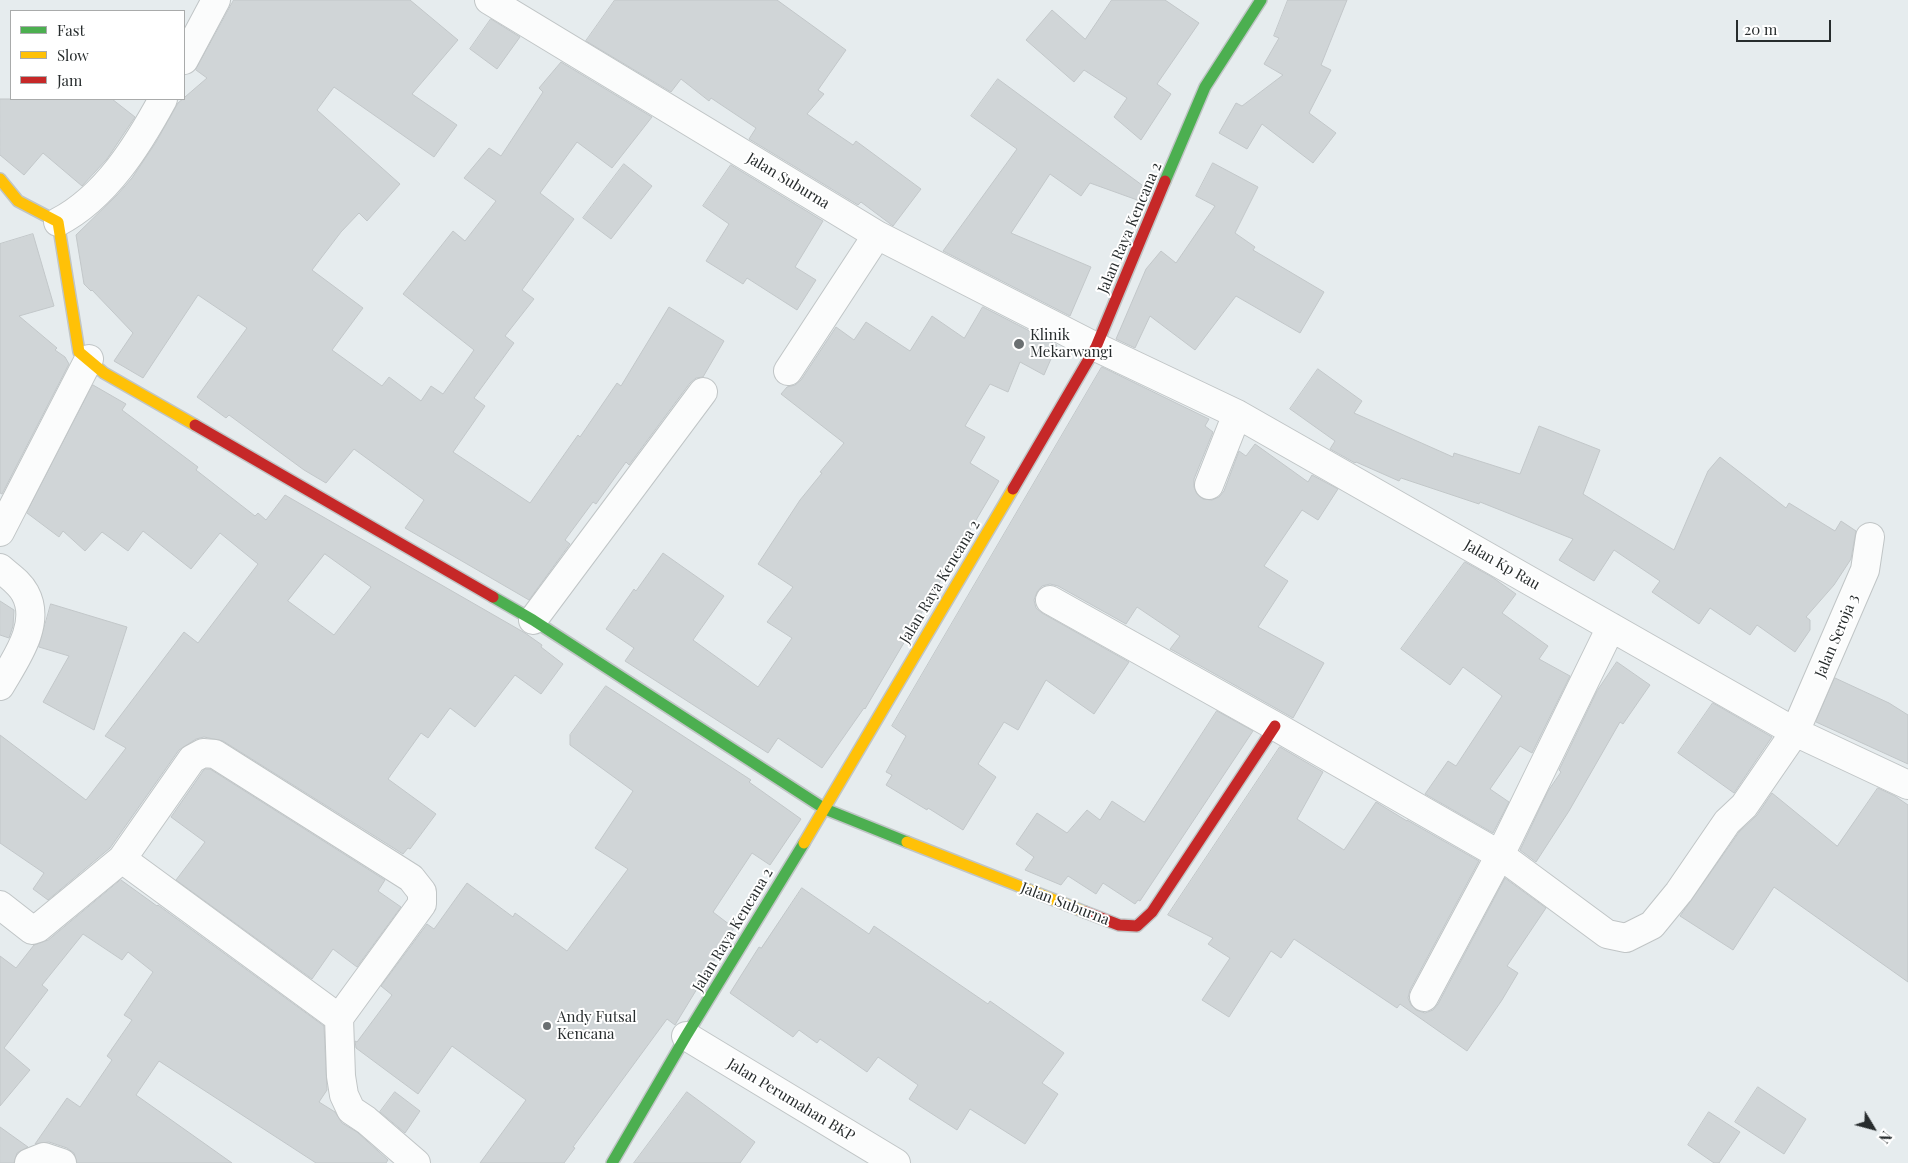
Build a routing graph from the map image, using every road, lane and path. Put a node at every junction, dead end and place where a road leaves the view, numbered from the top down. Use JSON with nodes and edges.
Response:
{"nodes":[{"id":1,"x":216,"y":0,"type":"edge"},
{"id":2,"x":489,"y":0,"type":"edge"},
{"id":3,"x":1261,"y":0,"type":"edge"},
{"id":4,"x":185,"y":58,"type":"edge"},
{"id":5,"x":162,"y":100,"type":"edge"},
{"id":6,"x":0,"y":179,"type":"edge"},
{"id":7,"x":58,"y":222,"type":"junction"},
{"id":8,"x":877,"y":235,"type":"junction"},
{"id":9,"x":1096,"y":347,"type":"junction"},
{"id":10,"x":89,"y":358,"type":"junction"},
{"id":11,"x":788,"y":371,"type":"dead end"},
{"id":12,"x":703,"y":392,"type":"dead end"},
{"id":13,"x":1237,"y":414,"type":"junction"},
{"id":14,"x":1209,"y":485,"type":"dead end"},
{"id":15,"x":0,"y":532,"type":"edge"},
{"id":16,"x":1870,"y":537,"type":"dead end"},
{"id":17,"x":0,"y":568,"type":"edge"},
{"id":18,"x":1050,"y":600,"type":"dead end"},
{"id":19,"x":533,"y":620,"type":"junction"},
{"id":20,"x":1611,"y":627,"type":"junction"},
{"id":21,"x":0,"y":686,"type":"edge"},
{"id":22,"x":1275,"y":726,"type":"junction"},
{"id":23,"x":1795,"y":732,"type":"junction"},
{"id":24,"x":1908,"y":784,"type":"edge"},
{"id":25,"x":825,"y":808,"type":"junction"},
{"id":26,"x":1500,"y":855,"type":"junction"},
{"id":27,"x":122,"y":860,"type":"junction"},
{"id":28,"x":0,"y":905,"type":"edge"},
{"id":29,"x":1424,"y":997,"type":"dead end"},
{"id":30,"x":339,"y":1018,"type":"junction"},
{"id":31,"x":686,"y":1036,"type":"junction"},
{"id":32,"x":29,"y":1163,"type":"edge"},
{"id":33,"x":62,"y":1163,"type":"edge"},
{"id":34,"x":416,"y":1163,"type":"edge"},
{"id":35,"x":612,"y":1163,"type":"edge"},
{"id":36,"x":896,"y":1163,"type":"edge"}],
"edges":[{"from":1,"to":4,"type":"street"},
{"from":2,"to":8,"type":"street","name":"Jalan Suburna"},
{"from":3,"to":9,"type":"street","name":"Jalan Raya Kencana 2"},
{"from":5,"to":7,"type":"street"},
{"from":6,"to":7,"type":"street"},
{"from":7,"to":10,"type":"street","name":"Jalan Suburna"},
{"from":8,"to":9,"type":"street","name":"Jalan Suburna"},
{"from":8,"to":11,"type":"street"},
{"from":9,"to":13,"type":"street","name":"Jalan Kp Rau"},
{"from":9,"to":25,"type":"street","name":"Jalan Raya Kencana 2"},
{"from":10,"to":15,"type":"street"},
{"from":10,"to":19,"type":"street","name":"Jalan Suburna"},
{"from":12,"to":19,"type":"street"},
{"from":13,"to":14,"type":"street"},
{"from":13,"to":20,"type":"street","name":"Jalan Kp Rau"},
{"from":16,"to":23,"type":"street","name":"Jalan Seroja 3"},
{"from":17,"to":21,"type":"street"},
{"from":18,"to":22,"type":"street","name":"Jalan Seroja 3"},
{"from":19,"to":25,"type":"street","name":"Jalan Suburna"},
{"from":20,"to":23,"type":"street","name":"Jalan Kp Rau"},
{"from":20,"to":26,"type":"street"},
{"from":22,"to":25,"type":"street","name":"Jalan Suburna"},
{"from":22,"to":26,"type":"street","name":"Jalan Seroja 3"},
{"from":23,"to":24,"type":"street","name":"Jalan Kp Rau"},
{"from":23,"to":26,"type":"street","name":"Jalan Seroja 3"},
{"from":25,"to":31,"type":"street","name":"Jalan Raya Kencana 2"},
{"from":26,"to":29,"type":"street"},
{"from":27,"to":28,"type":"street"},
{"from":27,"to":30,"type":"street"},
{"from":27,"to":30,"type":"street"},
{"from":30,"to":34,"type":"street"},
{"from":31,"to":35,"type":"street","name":"Jalan Raya Kencana 2"},
{"from":31,"to":36,"type":"street","name":"Jalan Perumahan BKP"},
{"from":32,"to":33,"type":"street"}]}
